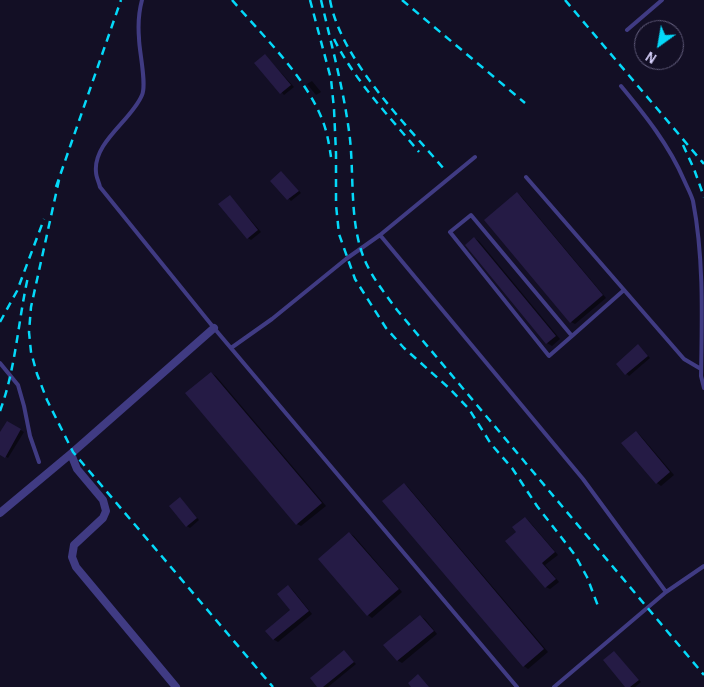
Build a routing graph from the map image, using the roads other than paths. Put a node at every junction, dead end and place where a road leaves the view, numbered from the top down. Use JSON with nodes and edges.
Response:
{"nodes":[{"id":1,"x":142,"y":0,"type":"edge"},
{"id":2,"x":662,"y":0,"type":"edge"},
{"id":3,"x":627,"y":30,"type":"dead end"},
{"id":4,"x":621,"y":86,"type":"dead end"},
{"id":5,"x":475,"y":157,"type":"dead end"},
{"id":6,"x":526,"y":177,"type":"dead end"},
{"id":7,"x":380,"y":235,"type":"junction"},
{"id":8,"x":624,"y":290,"type":"junction"},
{"id":9,"x":214,"y":328,"type":"junction"},
{"id":10,"x":572,"y":336,"type":"junction"},
{"id":11,"x":231,"y":348,"type":"junction"},
{"id":12,"x":0,"y":362,"type":"edge"},
{"id":13,"x":701,"y":369,"type":"junction"},
{"id":14,"x":704,"y":388,"type":"edge"},
{"id":15,"x":71,"y":454,"type":"junction"},
{"id":16,"x":39,"y":462,"type":"dead end"},
{"id":17,"x":0,"y":513,"type":"edge"},
{"id":18,"x":704,"y":566,"type":"edge"},
{"id":19,"x":666,"y":592,"type":"junction"},
{"id":20,"x":176,"y":687,"type":"edge"},
{"id":21,"x":517,"y":687,"type":"edge"},
{"id":22,"x":554,"y":687,"type":"edge"}],
"edges":[{"from":1,"to":9,"type":"lane"},
{"from":2,"to":3,"type":"lane"},
{"from":4,"to":13,"type":"lane"},
{"from":5,"to":7,"type":"lane"},
{"from":6,"to":8,"type":"lane"},
{"from":7,"to":11,"type":"lane"},
{"from":7,"to":19,"type":"lane"},
{"from":8,"to":10,"type":"lane"},
{"from":8,"to":13,"type":"lane"},
{"from":9,"to":11,"type":"lane"},
{"from":9,"to":15,"type":"street"},
{"from":10,"to":10,"type":"lane"},
{"from":11,"to":21,"type":"lane"},
{"from":12,"to":16,"type":"lane"},
{"from":13,"to":14,"type":"lane"},
{"from":15,"to":17,"type":"street"},
{"from":15,"to":20,"type":"street"},
{"from":18,"to":19,"type":"lane"},
{"from":19,"to":22,"type":"lane"}]}
